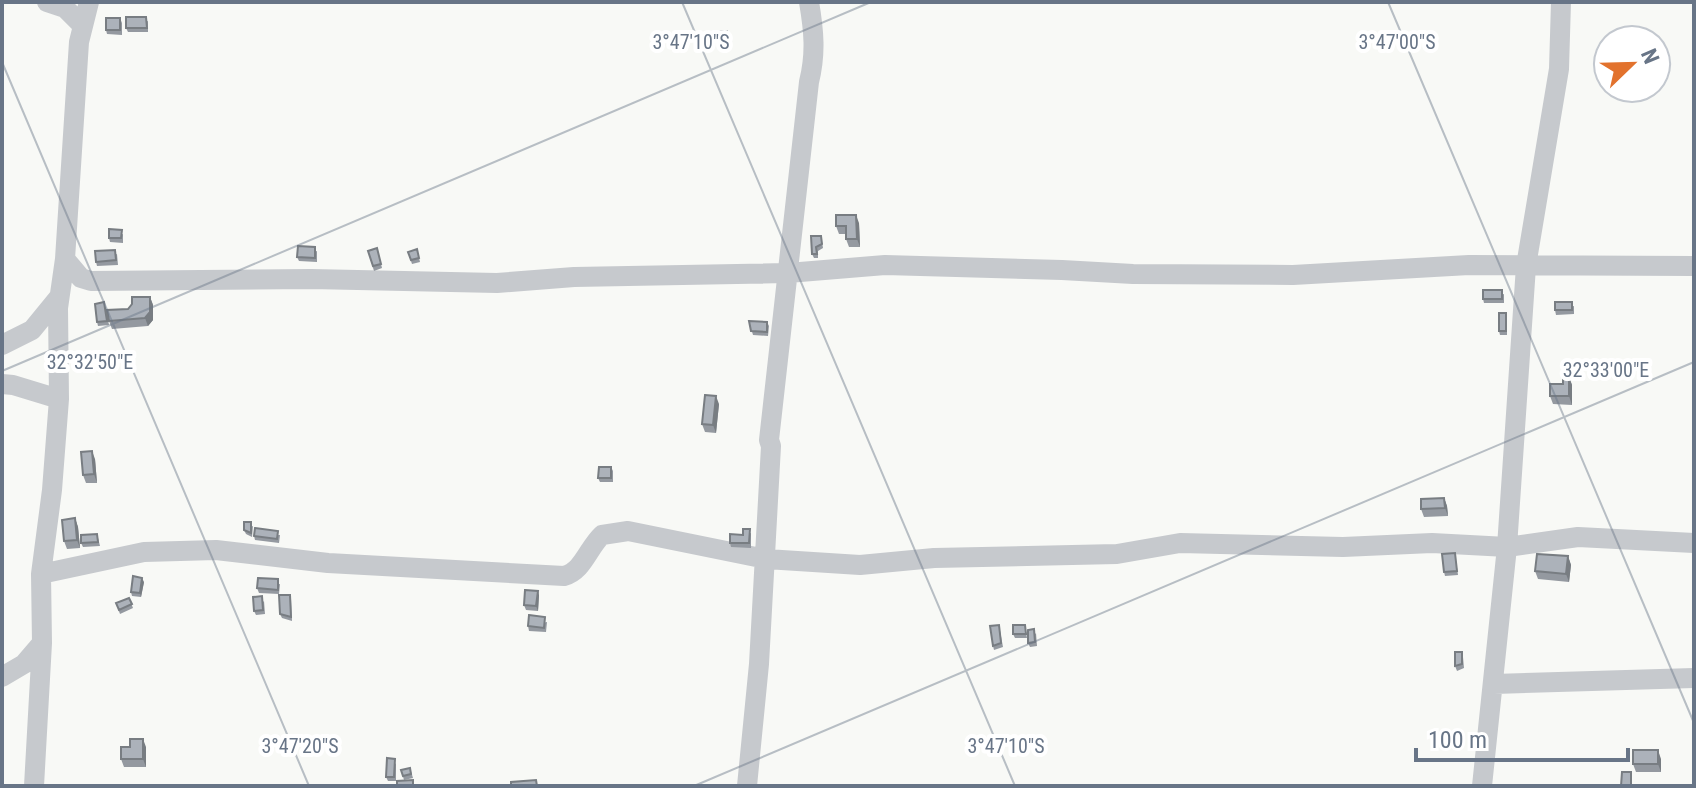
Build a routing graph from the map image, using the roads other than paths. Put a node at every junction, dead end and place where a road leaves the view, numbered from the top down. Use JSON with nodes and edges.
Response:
{"nodes":[{"id":1,"x":47,"y":2,"type":"edge"},
{"id":2,"x":89,"y":2,"type":"edge"},
{"id":3,"x":809,"y":2,"type":"edge"},
{"id":4,"x":1561,"y":2,"type":"edge"},
{"id":5,"x":81,"y":24,"type":"junction"},
{"id":6,"x":65,"y":259,"type":"junction"},
{"id":7,"x":1526,"y":266,"type":"junction"},
{"id":8,"x":1694,"y":266,"type":"edge"},
{"id":9,"x":788,"y":273,"type":"junction"},
{"id":10,"x":81,"y":278,"type":"junction"},
{"id":11,"x":60,"y":296,"type":"junction"},
{"id":12,"x":2,"y":345,"type":"edge"},
{"id":13,"x":2,"y":384,"type":"edge"},
{"id":14,"x":59,"y":399,"type":"junction"},
{"id":15,"x":1694,"y":543,"type":"edge"},
{"id":16,"x":1507,"y":547,"type":"junction"},
{"id":17,"x":766,"y":559,"type":"junction"},
{"id":18,"x":41,"y":574,"type":"junction"},
{"id":19,"x":42,"y":643,"type":"junction"},
{"id":20,"x":2,"y":677,"type":"edge"},
{"id":21,"x":1694,"y":678,"type":"edge"},
{"id":22,"x":1494,"y":684,"type":"junction"},
{"id":23,"x":34,"y":786,"type":"edge"},
{"id":24,"x":747,"y":786,"type":"edge"},
{"id":25,"x":1482,"y":786,"type":"edge"}],
"edges":[{"from":1,"to":5,"type":"street"},
{"from":2,"to":5,"type":"street"},
{"from":3,"to":9,"type":"street"},
{"from":4,"to":7,"type":"street"},
{"from":5,"to":6,"type":"street"},
{"from":6,"to":10,"type":"street"},
{"from":6,"to":11,"type":"street"},
{"from":7,"to":8,"type":"street"},
{"from":7,"to":9,"type":"street"},
{"from":7,"to":16,"type":"street"},
{"from":9,"to":10,"type":"street"},
{"from":9,"to":17,"type":"street"},
{"from":10,"to":11,"type":"street"},
{"from":11,"to":12,"type":"street"},
{"from":11,"to":14,"type":"street"},
{"from":13,"to":14,"type":"street"},
{"from":14,"to":18,"type":"street"},
{"from":15,"to":16,"type":"street"},
{"from":16,"to":17,"type":"street"},
{"from":16,"to":22,"type":"street"},
{"from":17,"to":18,"type":"street"},
{"from":17,"to":24,"type":"street"},
{"from":18,"to":19,"type":"street"},
{"from":19,"to":20,"type":"street"},
{"from":19,"to":23,"type":"street"},
{"from":21,"to":22,"type":"street"},
{"from":22,"to":25,"type":"street"}]}
